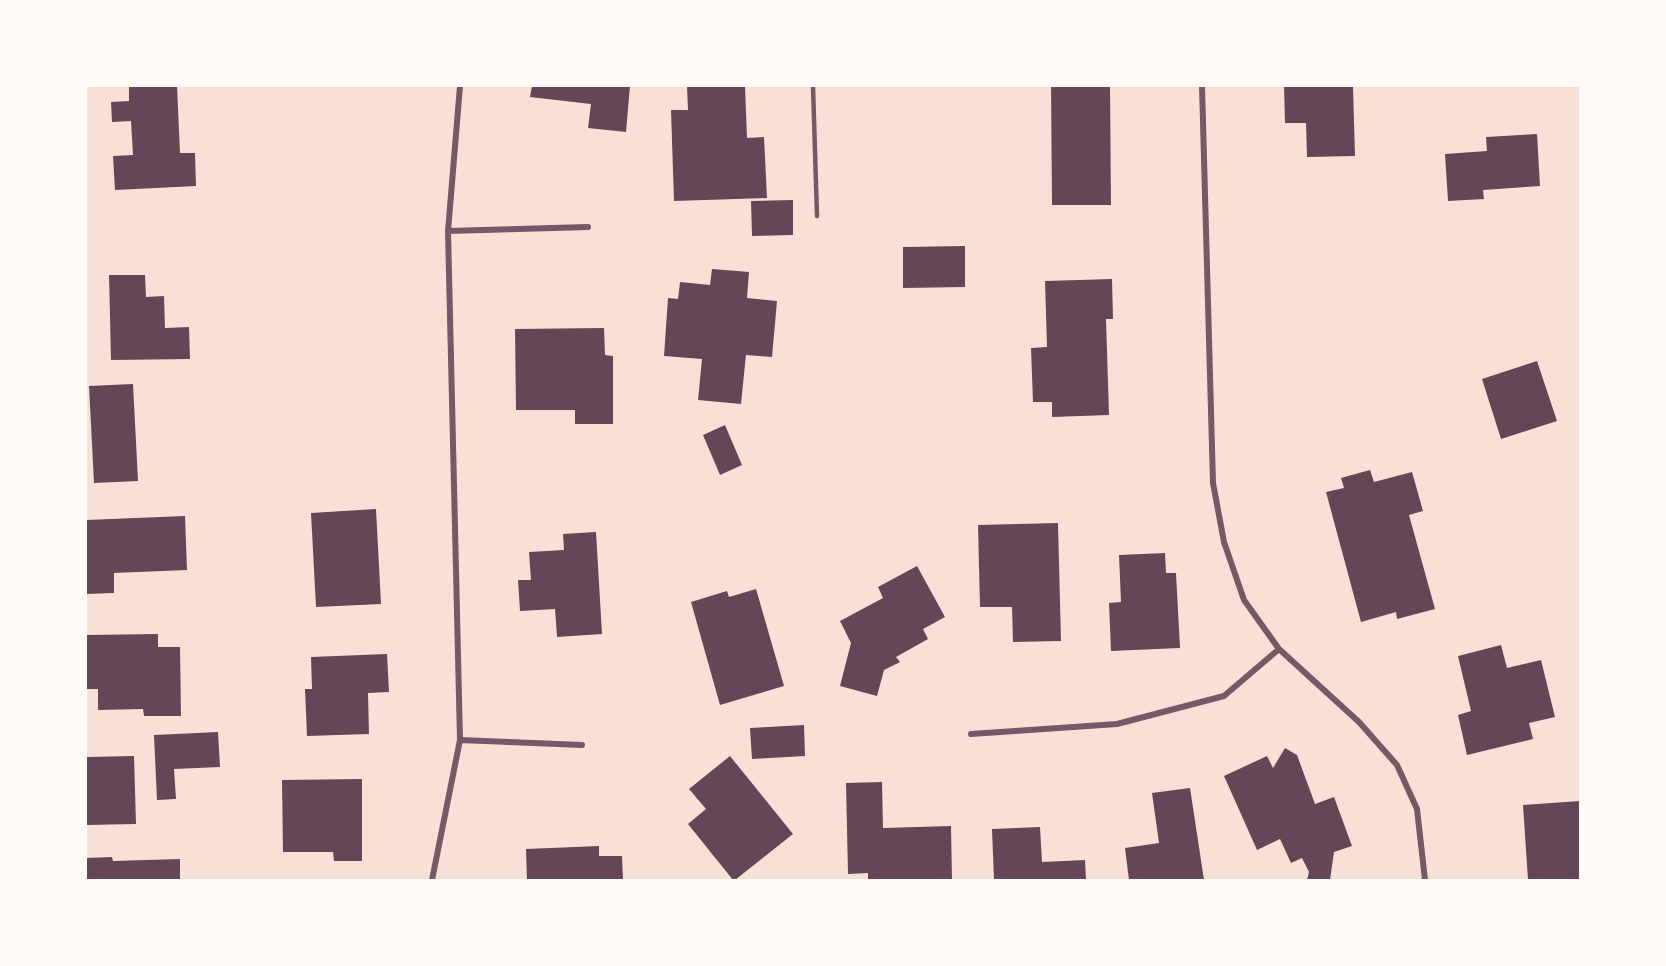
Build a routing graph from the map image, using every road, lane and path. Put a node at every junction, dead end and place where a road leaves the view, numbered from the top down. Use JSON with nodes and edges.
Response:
{"nodes":[{"id":1,"x":460,"y":86,"type":"edge"},
{"id":2,"x":813,"y":86,"type":"edge"},
{"id":3,"x":1202,"y":86,"type":"edge"},
{"id":4,"x":818,"y":216,"type":"dead end"},
{"id":5,"x":588,"y":227,"type":"dead end"},
{"id":6,"x":448,"y":231,"type":"junction"},
{"id":7,"x":1279,"y":649,"type":"junction"},
{"id":8,"x":971,"y":734,"type":"dead end"},
{"id":9,"x":460,"y":740,"type":"junction"},
{"id":10,"x":582,"y":745,"type":"dead end"},
{"id":11,"x":432,"y":880,"type":"edge"},
{"id":12,"x":1425,"y":880,"type":"edge"}],
"edges":[{"from":1,"to":6,"type":"street"},
{"from":2,"to":4,"type":"lane"},
{"from":3,"to":7,"type":"street"},
{"from":5,"to":6,"type":"street"},
{"from":6,"to":9,"type":"street"},
{"from":7,"to":8,"type":"street"},
{"from":7,"to":12,"type":"street"},
{"from":9,"to":10,"type":"street"},
{"from":9,"to":11,"type":"street"}]}
